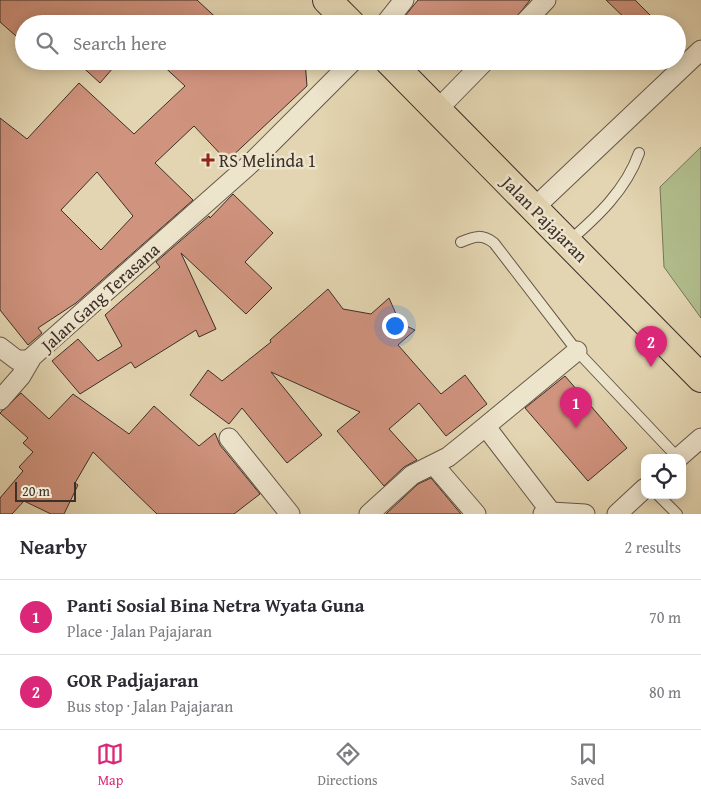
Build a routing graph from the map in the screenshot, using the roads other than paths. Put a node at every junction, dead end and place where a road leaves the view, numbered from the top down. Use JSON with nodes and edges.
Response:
{"nodes":[{"id":1,"x":327,"y":0,"type":"edge"},
{"id":2,"x":404,"y":0,"type":"edge"},
{"id":3,"x":546,"y":0,"type":"edge"},
{"id":4,"x":342,"y":15,"type":"edge"},
{"id":5,"x":392,"y":15,"type":"edge"},
{"id":6,"x":532,"y":15,"type":"edge"},
{"id":7,"x":701,"y":50,"type":"edge"},
{"id":8,"x":686,"y":64,"type":"edge"},
{"id":9,"x":344,"y":70,"type":"edge"},
{"id":10,"x":398,"y":70,"type":"edge"},
{"id":11,"x":476,"y":70,"type":"edge"},
{"id":12,"x":680,"y":70,"type":"edge"},
{"id":13,"x":437,"y":110,"type":"junction"},
{"id":14,"x":639,"y":154,"type":"dead end"},
{"id":15,"x":534,"y":208,"type":"junction"},
{"id":16,"x":461,"y":242,"type":"dead end"},
{"id":17,"x":568,"y":242,"type":"junction"},
{"id":18,"x":5,"y":351,"type":"edge"},
{"id":19,"x":577,"y":351,"type":"junction"},
{"id":20,"x":30,"y":360,"type":"junction"},
{"id":21,"x":701,"y":378,"type":"edge"},
{"id":22,"x":0,"y":400,"type":"edge"},
{"id":23,"x":486,"y":427,"type":"junction"},
{"id":24,"x":229,"y":438,"type":"dead end"},
{"id":25,"x":701,"y":438,"type":"edge"},
{"id":26,"x":674,"y":454,"type":"edge"},
{"id":27,"x":683,"y":454,"type":"edge"},
{"id":28,"x":434,"y":465,"type":"junction"},
{"id":29,"x":641,"y":492,"type":"edge"},
{"id":30,"x":662,"y":499,"type":"edge"},
{"id":31,"x":547,"y":513,"type":"edge"},
{"id":32,"x":290,"y":514,"type":"edge"},
{"id":33,"x":369,"y":514,"type":"edge"},
{"id":34,"x":476,"y":514,"type":"edge"},
{"id":35,"x":585,"y":514,"type":"edge"},
{"id":36,"x":617,"y":514,"type":"edge"},
{"id":37,"x":677,"y":514,"type":"edge"}],
"edges":[{"from":1,"to":4,"type":"main road"},
{"from":2,"to":5,"type":"street"},
{"from":3,"to":6,"type":"street"},
{"from":7,"to":8,"type":"street"},
{"from":9,"to":20,"type":"street","name":"Jalan Gang Terasana"},
{"from":10,"to":13,"type":"main road","name":"Jalan Pajajaran"},
{"from":11,"to":13,"type":"street"},
{"from":12,"to":15,"type":"street"},
{"from":13,"to":15,"type":"main road","name":"Jalan Pajajaran"},
{"from":14,"to":17,"type":"lane"},
{"from":15,"to":17,"type":"main road","name":"Jalan Pajajaran"},
{"from":16,"to":19,"type":"lane"},
{"from":17,"to":21,"type":"main road","name":"Jalan Pajajaran"},
{"from":18,"to":20,"type":"street","name":"Jalan Gang Terasana"},
{"from":19,"to":23,"type":"street"},
{"from":19,"to":26,"type":"lane"},
{"from":20,"to":22,"type":"street"},
{"from":23,"to":28,"type":"street"},
{"from":23,"to":31,"type":"street"},
{"from":24,"to":32,"type":"street"},
{"from":25,"to":27,"type":"street"},
{"from":28,"to":33,"type":"street"},
{"from":28,"to":34,"type":"street"},
{"from":29,"to":36,"type":"street"},
{"from":30,"to":37,"type":"lane"},
{"from":31,"to":35,"type":"street"}]}
